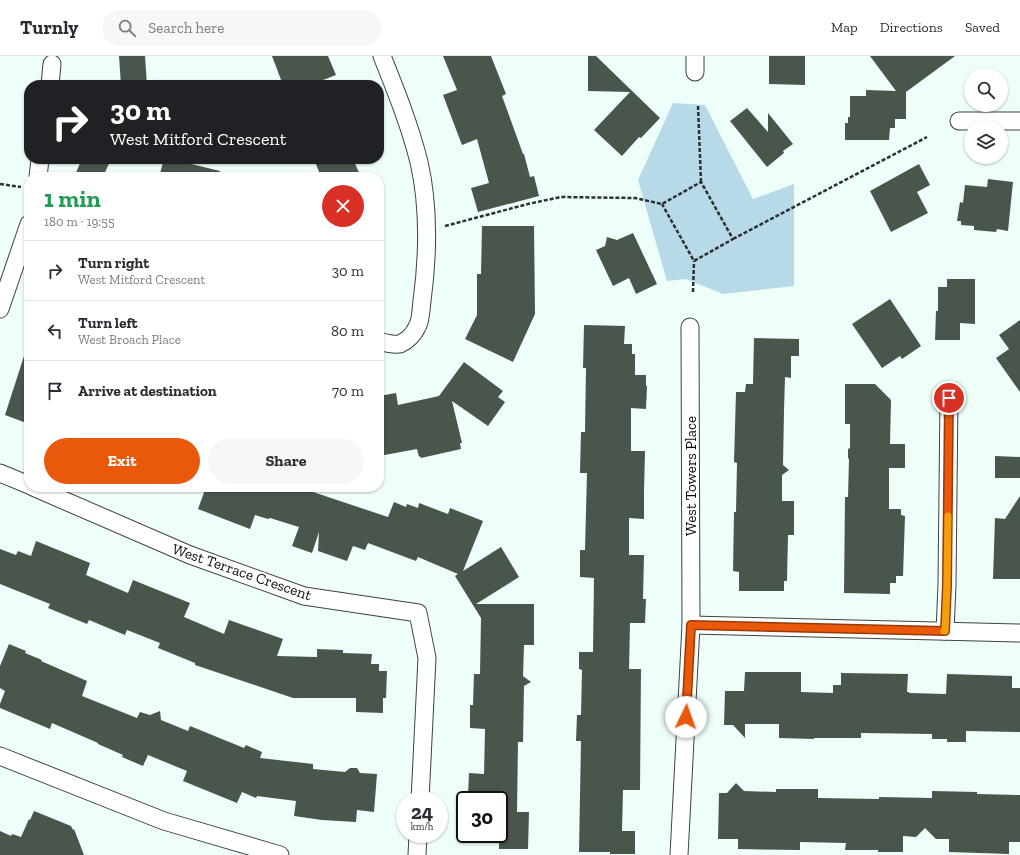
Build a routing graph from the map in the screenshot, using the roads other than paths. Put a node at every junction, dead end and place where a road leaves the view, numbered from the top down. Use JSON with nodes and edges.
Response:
{"nodes":[{"id":1,"x":382,"y":56,"type":"edge"},
{"id":2,"x":52,"y":64,"type":"dead end"},
{"id":3,"x":50,"y":80,"type":"edge"},
{"id":4,"x":959,"y":121,"type":"dead end"},
{"id":5,"x":1020,"y":121,"type":"edge"},
{"id":6,"x":24,"y":239,"type":"edge"},
{"id":7,"x":0,"y":310,"type":"edge"},
{"id":8,"x":690,"y":327,"type":"dead end"},
{"id":9,"x":384,"y":343,"type":"edge"},
{"id":10,"x":949,"y":398,"type":"dead end"},
{"id":11,"x":0,"y":473,"type":"edge"},
{"id":12,"x":24,"y":483,"type":"edge"},
{"id":13,"x":45,"y":492,"type":"edge"},
{"id":14,"x":691,"y":625,"type":"junction"},
{"id":15,"x":945,"y":631,"type":"junction"},
{"id":16,"x":1020,"y":633,"type":"edge"},
{"id":17,"x":0,"y":756,"type":"edge"},
{"id":18,"x":421,"y":791,"type":"edge"},
{"id":19,"x":418,"y":843,"type":"edge"},
{"id":20,"x":280,"y":855,"type":"edge"},
{"id":21,"x":417,"y":855,"type":"edge"},
{"id":22,"x":679,"y":855,"type":"edge"}],
"edges":[{"from":1,"to":9,"type":"street"},
{"from":2,"to":3,"type":"street"},
{"from":4,"to":5,"type":"street"},
{"from":6,"to":7,"type":"street"},
{"from":8,"to":14,"type":"street","name":"West Towers Place"},
{"from":10,"to":15,"type":"street"},
{"from":11,"to":12,"type":"street"},
{"from":13,"to":18,"type":"street","name":"West Terrace Crescent"},
{"from":14,"to":15,"type":"street"},
{"from":14,"to":22,"type":"street","name":"West Towers Place"},
{"from":15,"to":16,"type":"street"},
{"from":17,"to":20,"type":"street"},
{"from":19,"to":21,"type":"street"}]}
